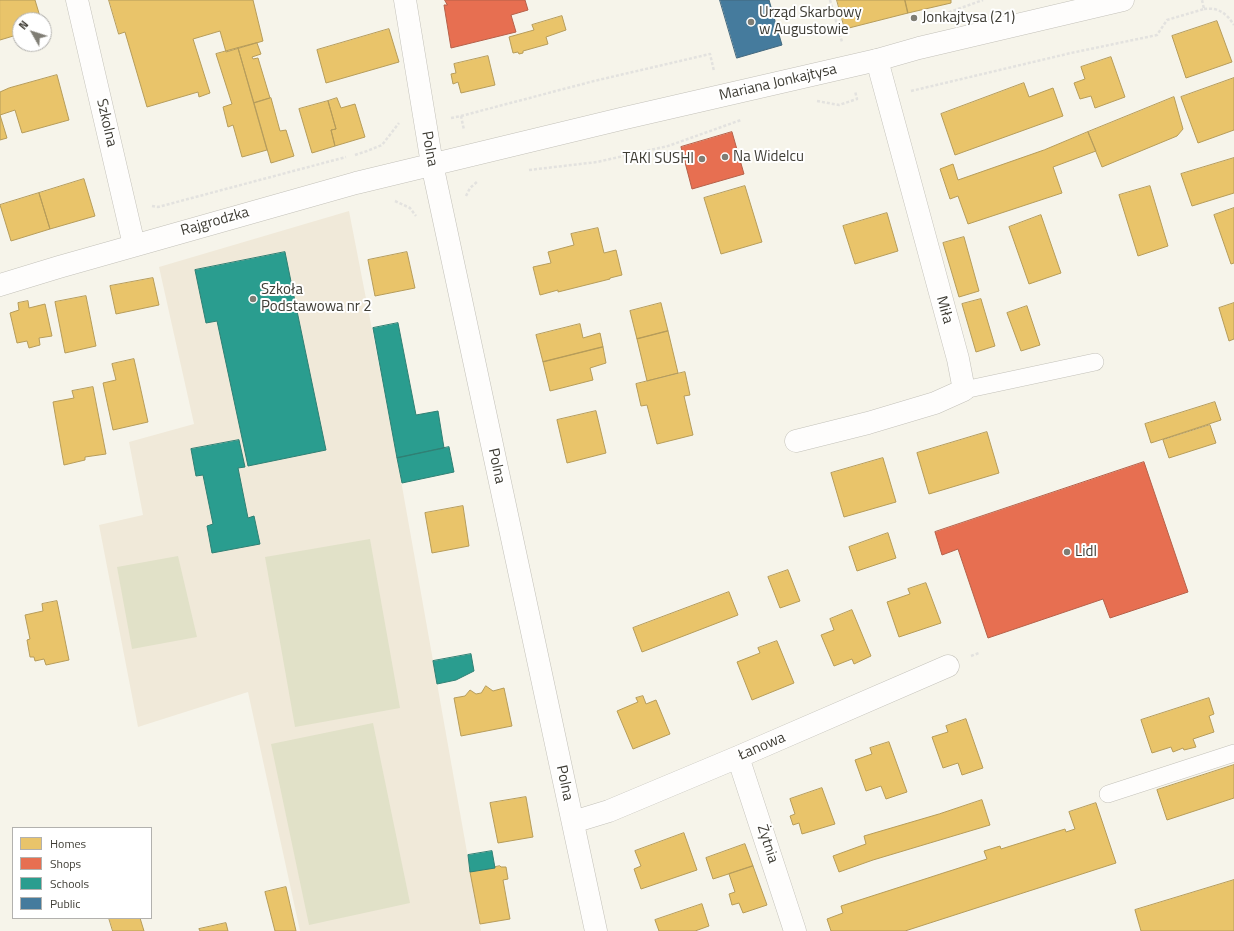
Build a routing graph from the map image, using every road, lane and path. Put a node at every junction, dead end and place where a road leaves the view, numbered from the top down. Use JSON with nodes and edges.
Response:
{"nodes":[{"id":1,"x":77,"y":0,"type":"edge"},
{"id":2,"x":406,"y":0,"type":"edge"},
{"id":3,"x":830,"y":0,"type":"edge"},
{"id":4,"x":983,"y":0,"type":"edge"},
{"id":5,"x":1123,"y":0,"type":"edge"},
{"id":6,"x":1202,"y":0,"type":"edge"},
{"id":7,"x":1204,"y":9,"type":"junction"},
{"id":8,"x":939,"y":15,"type":"dead end"},
{"id":9,"x":1234,"y":25,"type":"edge"},
{"id":10,"x":877,"y":60,"type":"junction"},
{"id":11,"x":849,"y":66,"type":"junction"},
{"id":12,"x":715,"y":75,"type":"dead end"},
{"id":13,"x":887,"y":96,"type":"junction"},
{"id":14,"x":857,"y":99,"type":"junction"},
{"id":15,"x":813,"y":101,"type":"dead end"},
{"id":16,"x":461,"y":116,"type":"dead end"},
{"id":17,"x":748,"y":117,"type":"dead end"},
{"id":18,"x":400,"y":118,"type":"dead end"},
{"id":19,"x":432,"y":164,"type":"junction"},
{"id":20,"x":526,"y":170,"type":"dead end"},
{"id":21,"x":485,"y":180,"type":"dead end"},
{"id":22,"x":478,"y":181,"type":"dead end"},
{"id":23,"x":125,"y":205,"type":"junction"},
{"id":24,"x":134,"y":245,"type":"junction"},
{"id":25,"x":0,"y":284,"type":"edge"},
{"id":26,"x":1095,"y":362,"type":"dead end"},
{"id":27,"x":964,"y":390,"type":"junction"},
{"id":28,"x":796,"y":441,"type":"dead end"},
{"id":29,"x":948,"y":666,"type":"dead end"},
{"id":30,"x":1234,"y":753,"type":"edge"},
{"id":31,"x":738,"y":757,"type":"junction"},
{"id":32,"x":1108,"y":794,"type":"dead end"},
{"id":33,"x":573,"y":822,"type":"junction"},
{"id":34,"x":596,"y":931,"type":"edge"},
{"id":35,"x":795,"y":931,"type":"edge"}],
"edges":[{"from":1,"to":23,"type":"street","name":"Szkolna"},
{"from":2,"to":19,"type":"street","name":"Polna"},
{"from":3,"to":11,"type":"path"},
{"from":4,"to":8,"type":"path"},
{"from":5,"to":10,"type":"street","name":"Mariana Jonkajtysa"},
{"from":6,"to":7,"type":"path"},
{"from":7,"to":9,"type":"path"},
{"from":7,"to":13,"type":"path"},
{"from":10,"to":11,"type":"street","name":"Mariana Jonkajtysa"},
{"from":10,"to":13,"type":"street","name":"Miła"},
{"from":11,"to":14,"type":"path"},
{"from":11,"to":19,"type":"street","name":"Mariana Jonkajtysa"},
{"from":12,"to":16,"type":"path"},
{"from":13,"to":14,"type":"path"},
{"from":13,"to":27,"type":"street","name":"Miła"},
{"from":14,"to":15,"type":"path"},
{"from":17,"to":20,"type":"path"},
{"from":18,"to":23,"type":"path"},
{"from":19,"to":24,"type":"street","name":"Rajgrodzka"},
{"from":19,"to":33,"type":"street","name":"Polna"},
{"from":21,"to":22,"type":"path"},
{"from":23,"to":24,"type":"street","name":"Szkolna"},
{"from":24,"to":25,"type":"street","name":"Rajgrodzka"},
{"from":26,"to":27,"type":"lane"},
{"from":27,"to":28,"type":"street"},
{"from":29,"to":31,"type":"street","name":"Łanowa"},
{"from":30,"to":32,"type":"lane"},
{"from":31,"to":33,"type":"street","name":"Łanowa"},
{"from":31,"to":35,"type":"street","name":"Żytnia"},
{"from":33,"to":34,"type":"street","name":"Polna"}]}
